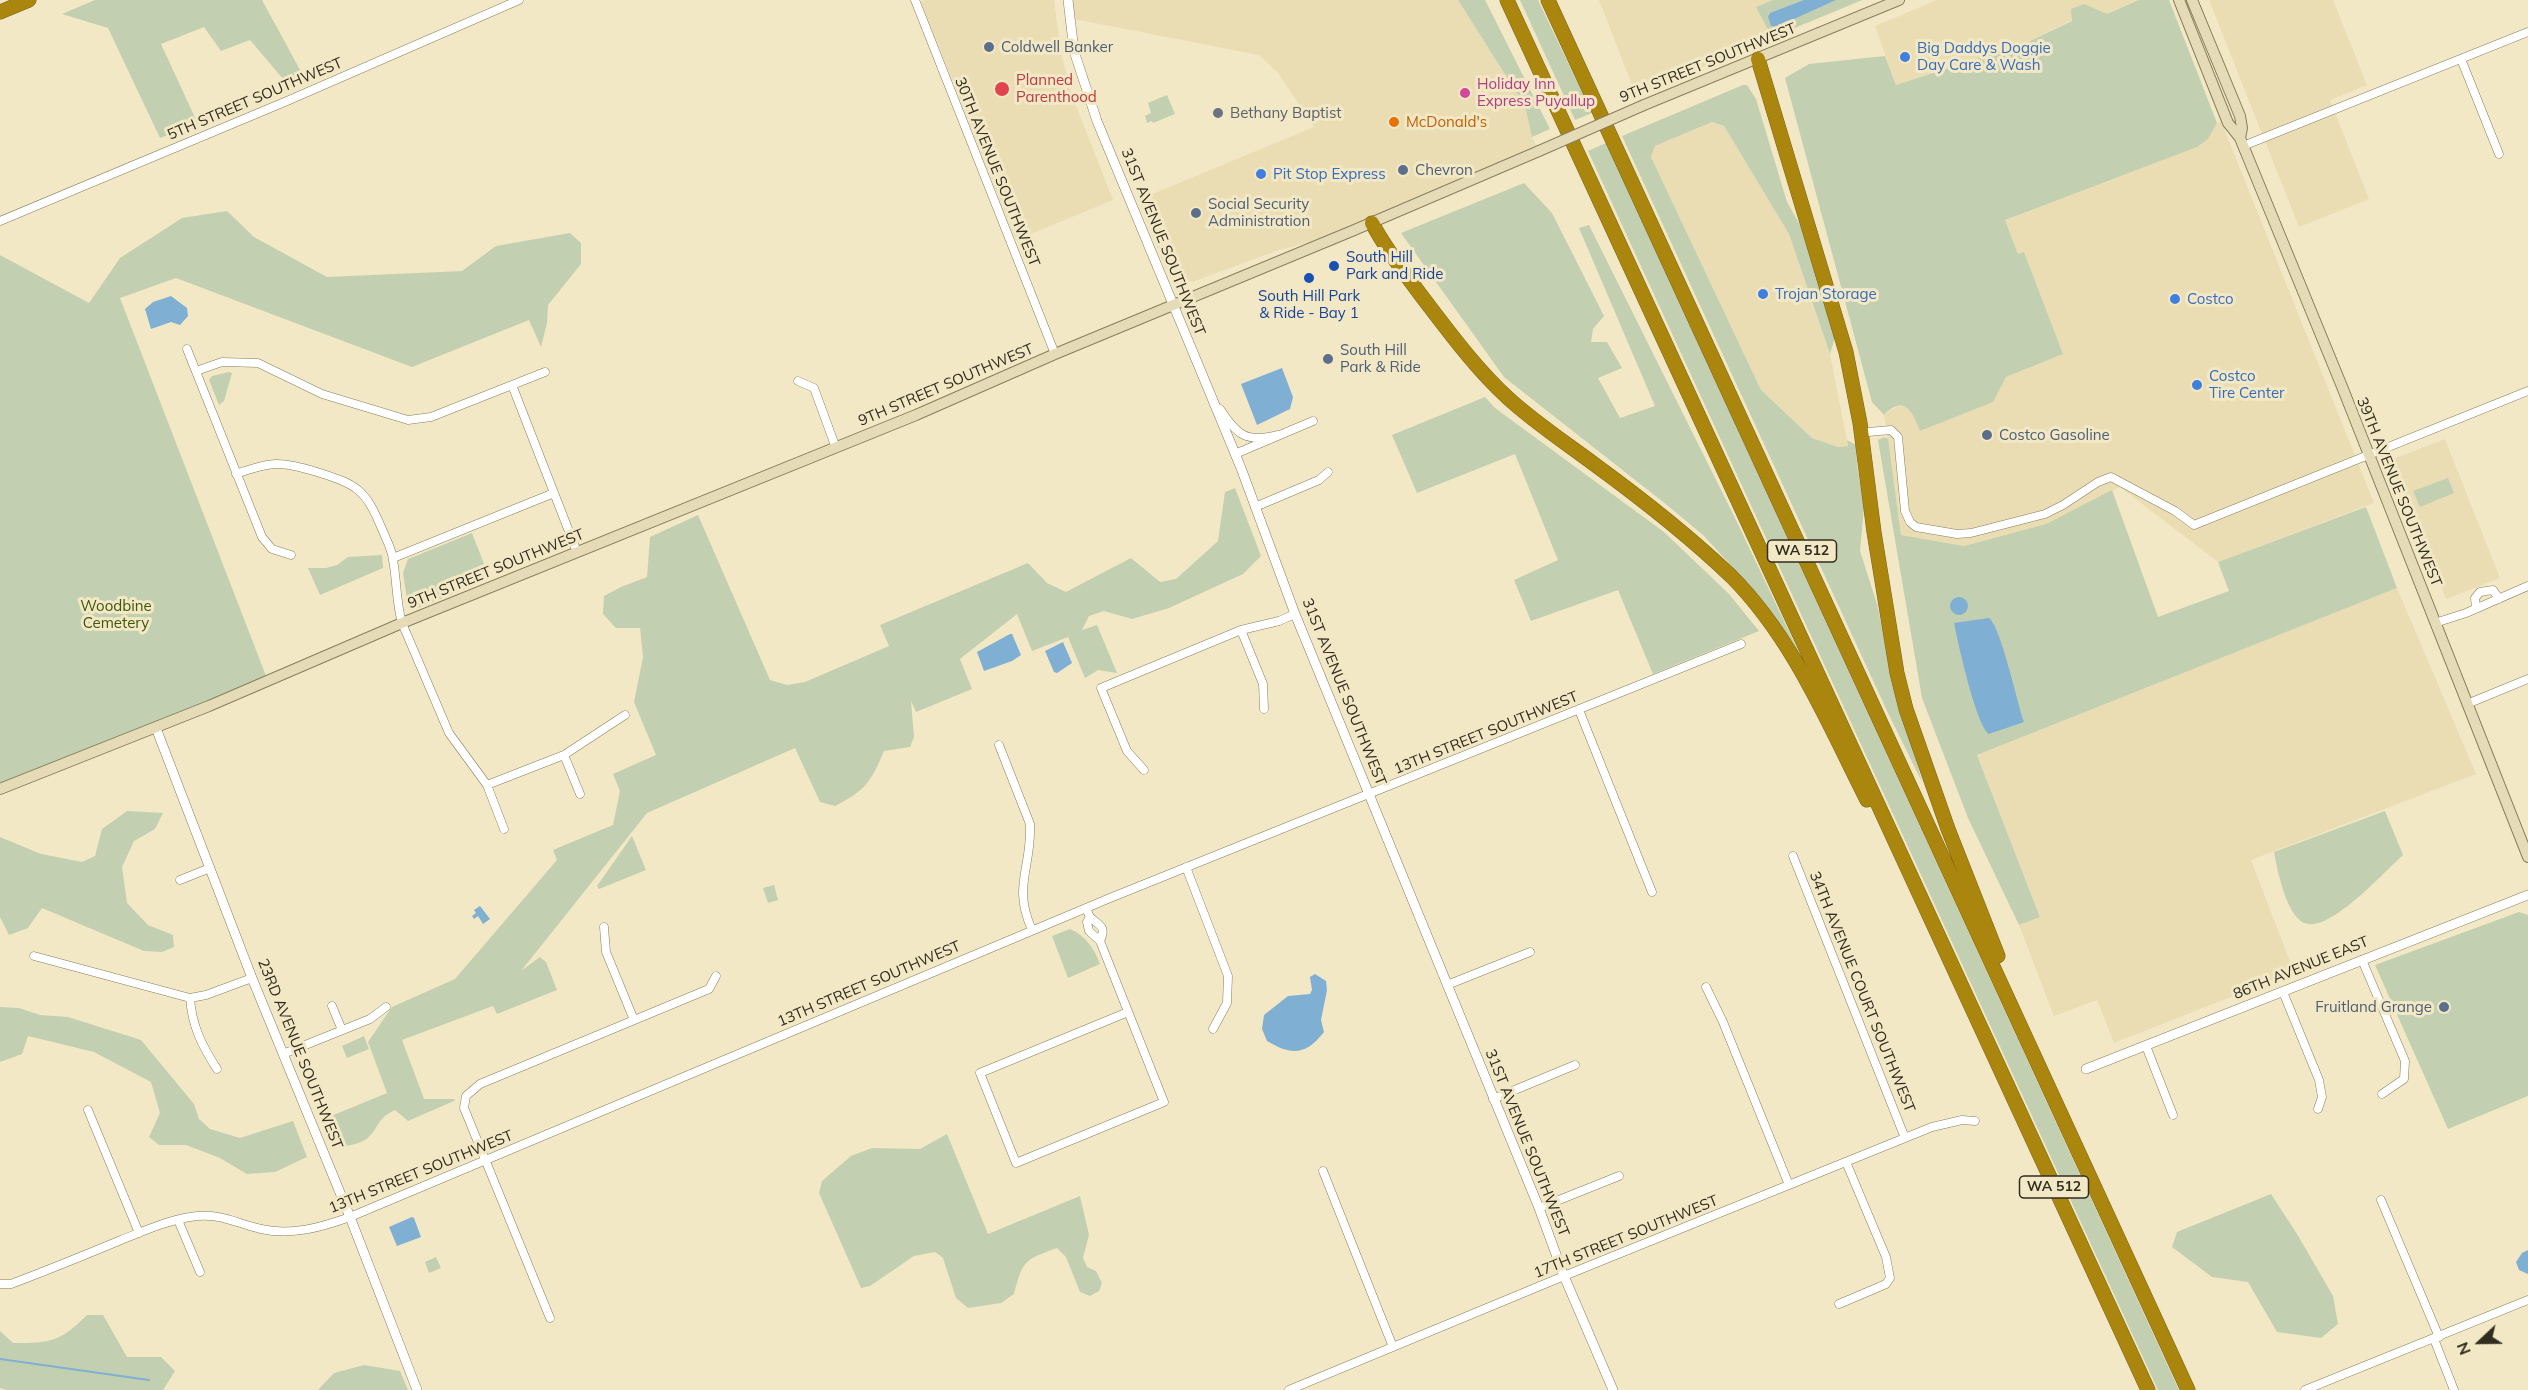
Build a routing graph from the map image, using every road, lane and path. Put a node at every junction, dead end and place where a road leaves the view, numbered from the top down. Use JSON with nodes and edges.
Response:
{"nodes":[{"id":1,"x":29,"y":0,"type":"edge"},
{"id":2,"x":519,"y":0,"type":"edge"},
{"id":3,"x":915,"y":0,"type":"edge"},
{"id":4,"x":1068,"y":0,"type":"edge"},
{"id":5,"x":1508,"y":0,"type":"edge"},
{"id":6,"x":1548,"y":0,"type":"edge"},
{"id":7,"x":1899,"y":0,"type":"edge"},
{"id":8,"x":2179,"y":0,"type":"edge"},
{"id":9,"x":2192,"y":0,"type":"edge"},
{"id":10,"x":0,"y":12,"type":"edge"},
{"id":11,"x":2528,"y":32,"type":"edge"},
{"id":12,"x":1758,"y":58,"type":"junction"},
{"id":13,"x":2461,"y":59,"type":"junction"},
{"id":14,"x":2242,"y":142,"type":"junction"},
{"id":15,"x":2499,"y":154,"type":"dead end"},
{"id":16,"x":0,"y":221,"type":"edge"},
{"id":17,"x":1372,"y":222,"type":"junction"},
{"id":18,"x":1172,"y":306,"type":"junction"},
{"id":19,"x":187,"y":349,"type":"dead end"},
{"id":20,"x":1054,"y":354,"type":"junction"},
{"id":21,"x":196,"y":371,"type":"junction"},
{"id":22,"x":545,"y":372,"type":"dead end"},
{"id":23,"x":798,"y":381,"type":"dead end"},
{"id":24,"x":512,"y":385,"type":"junction"},
{"id":25,"x":2528,"y":390,"type":"edge"},
{"id":26,"x":1210,"y":394,"type":"junction"},
{"id":27,"x":1313,"y":421,"type":"dead end"},
{"id":28,"x":1863,"y":433,"type":"junction"},
{"id":29,"x":1277,"y":435,"type":"junction"},
{"id":30,"x":836,"y":448,"type":"junction"},
{"id":31,"x":1235,"y":454,"type":"junction"},
{"id":32,"x":2369,"y":455,"type":"junction"},
{"id":33,"x":1328,"y":472,"type":"dead end"},
{"id":34,"x":236,"y":474,"type":"junction"},
{"id":35,"x":554,"y":493,"type":"junction"},
{"id":36,"x":1255,"y":507,"type":"junction"},
{"id":37,"x":577,"y":552,"type":"junction"},
{"id":38,"x":291,"y":555,"type":"dead end"},
{"id":39,"x":393,"y":558,"type":"junction"},
{"id":40,"x":2528,"y":586,"type":"edge"},
{"id":41,"x":2499,"y":599,"type":"junction"},
{"id":42,"x":2476,"y":608,"type":"junction"},
{"id":43,"x":1295,"y":614,"type":"junction"},
{"id":44,"x":402,"y":623,"type":"junction"},
{"id":45,"x":2435,"y":623,"type":"junction"},
{"id":46,"x":1241,"y":630,"type":"junction"},
{"id":47,"x":1741,"y":644,"type":"dead end"},
{"id":48,"x":2528,"y":679,"type":"edge"},
{"id":49,"x":2467,"y":704,"type":"junction"},
{"id":50,"x":1264,"y":709,"type":"dead end"},
{"id":51,"x":1579,"y":710,"type":"junction"},
{"id":52,"x":625,"y":715,"type":"dead end"},
{"id":53,"x":156,"y":728,"type":"junction"},
{"id":54,"x":999,"y":745,"type":"dead end"},
{"id":55,"x":564,"y":755,"type":"junction"},
{"id":56,"x":1144,"y":770,"type":"dead end"},
{"id":57,"x":487,"y":785,"type":"junction"},
{"id":58,"x":0,"y":789,"type":"edge"},
{"id":59,"x":1369,"y":793,"type":"junction"},
{"id":60,"x":580,"y":794,"type":"dead end"},
{"id":61,"x":504,"y":829,"type":"dead end"},
{"id":62,"x":1793,"y":856,"type":"dead end"},
{"id":63,"x":2528,"y":857,"type":"edge"},
{"id":64,"x":1186,"y":867,"type":"junction"},
{"id":65,"x":210,"y":868,"type":"junction"},
{"id":66,"x":180,"y":880,"type":"dead end"},
{"id":67,"x":1652,"y":892,"type":"dead end"},
{"id":68,"x":2528,"y":895,"type":"edge"},
{"id":69,"x":1086,"y":908,"type":"junction"},
{"id":70,"x":1090,"y":917,"type":"junction"},
{"id":71,"x":604,"y":927,"type":"dead end"},
{"id":72,"x":1032,"y":930,"type":"junction"},
{"id":73,"x":1100,"y":941,"type":"junction"},
{"id":74,"x":1530,"y":952,"type":"dead end"},
{"id":75,"x":34,"y":956,"type":"dead end"},
{"id":76,"x":2362,"y":960,"type":"junction"},
{"id":77,"x":716,"y":976,"type":"dead end"},
{"id":78,"x":252,"y":978,"type":"junction"},
{"id":79,"x":1960,"y":984,"type":"junction"},
{"id":80,"x":1447,"y":985,"type":"junction"},
{"id":81,"x":1706,"y":987,"type":"dead end"},
{"id":82,"x":2283,"y":992,"type":"junction"},
{"id":83,"x":190,"y":998,"type":"junction"},
{"id":84,"x":332,"y":1006,"type":"dead end"},
{"id":85,"x":386,"y":1007,"type":"dead end"},
{"id":86,"x":1128,"y":1012,"type":"junction"},
{"id":87,"x":634,"y":1020,"type":"junction"},
{"id":88,"x":1213,"y":1029,"type":"dead end"},
{"id":89,"x":342,"y":1030,"type":"junction"},
{"id":90,"x":2146,"y":1046,"type":"junction"},
{"id":91,"x":283,"y":1054,"type":"junction"},
{"id":92,"x":1575,"y":1065,"type":"dead end"},
{"id":93,"x":217,"y":1069,"type":"dead end"},
{"id":94,"x":2086,"y":1070,"type":"dead end"},
{"id":95,"x":2382,"y":1094,"type":"dead end"},
{"id":96,"x":1493,"y":1099,"type":"junction"},
{"id":97,"x":2056,"y":1103,"type":"junction"},
{"id":98,"x":2318,"y":1109,"type":"dead end"},
{"id":99,"x":88,"y":1110,"type":"dead end"},
{"id":100,"x":2173,"y":1115,"type":"dead end"},
{"id":101,"x":1975,"y":1121,"type":"dead end"},
{"id":102,"x":1905,"y":1138,"type":"junction"},
{"id":103,"x":486,"y":1160,"type":"junction"},
{"id":104,"x":1846,"y":1162,"type":"junction"},
{"id":105,"x":1323,"y":1171,"type":"dead end"},
{"id":106,"x":1619,"y":1176,"type":"dead end"},
{"id":107,"x":1789,"y":1185,"type":"junction"},
{"id":108,"x":2381,"y":1200,"type":"dead end"},
{"id":109,"x":1539,"y":1208,"type":"junction"},
{"id":110,"x":350,"y":1216,"type":"junction"},
{"id":111,"x":178,"y":1220,"type":"junction"},
{"id":112,"x":139,"y":1233,"type":"junction"},
{"id":113,"x":200,"y":1272,"type":"dead end"},
{"id":114,"x":1564,"y":1276,"type":"junction"},
{"id":115,"x":0,"y":1284,"type":"edge"},
{"id":116,"x":2528,"y":1300,"type":"edge"},
{"id":117,"x":1839,"y":1304,"type":"dead end"},
{"id":118,"x":550,"y":1318,"type":"dead end"},
{"id":119,"x":2436,"y":1338,"type":"junction"},
{"id":120,"x":1393,"y":1347,"type":"junction"},
{"id":121,"x":417,"y":1390,"type":"edge"},
{"id":122,"x":1289,"y":1390,"type":"edge"},
{"id":123,"x":1613,"y":1390,"type":"edge"},
{"id":124,"x":2148,"y":1390,"type":"edge"},
{"id":125,"x":2188,"y":1390,"type":"edge"},
{"id":126,"x":2305,"y":1390,"type":"edge"},
{"id":127,"x":2454,"y":1390,"type":"edge"}],
"edges":[{"from":1,"to":10,"type":"highway"},
{"from":2,"to":16,"type":"street","name":"5TH STREET SOUTHWEST"},
{"from":3,"to":20,"type":"street","name":"30TH AVENUE SOUTHWEST"},
{"from":4,"to":18,"type":"street","name":"31ST AVENUE SOUTHWEST"},
{"from":5,"to":79,"type":"highway","number":"WA 512"},
{"from":6,"to":97,"type":"highway","number":"WA 512"},
{"from":7,"to":12,"type":"main road","name":"9TH STREET SOUTHWEST"},
{"from":8,"to":14,"type":"main road","name":"39TH AVENUE SOUTHWEST"},
{"from":9,"to":14,"type":"main road","name":"39TH AVENUE SOUTHWEST"},
{"from":11,"to":13,"type":"street"},
{"from":12,"to":17,"type":"main road","name":"9TH STREET SOUTHWEST","bridge":true},
{"from":12,"to":28,"type":"highway"},
{"from":13,"to":14,"type":"street"},
{"from":13,"to":15,"type":"street"},
{"from":14,"to":32,"type":"main road","name":"39TH AVENUE SOUTHWEST"},
{"from":17,"to":18,"type":"main road","name":"9TH STREET SOUTHWEST"},
{"from":17,"to":79,"type":"highway"},
{"from":18,"to":20,"type":"main road","name":"9TH STREET SOUTHWEST"},
{"from":18,"to":26,"type":"street","name":"31ST AVENUE SOUTHWEST"},
{"from":19,"to":21,"type":"street"},
{"from":20,"to":30,"type":"main road","name":"9TH STREET SOUTHWEST"},
{"from":21,"to":24,"type":"street"},
{"from":21,"to":34,"type":"street"},
{"from":22,"to":24,"type":"street"},
{"from":23,"to":30,"type":"street"},
{"from":24,"to":35,"type":"street"},
{"from":25,"to":32,"type":"street"},
{"from":26,"to":29,"type":"street"},
{"from":26,"to":31,"type":"street","name":"31ST AVENUE SOUTHWEST"},
{"from":27,"to":29,"type":"street"},
{"from":28,"to":32,"type":"street"},
{"from":28,"to":97,"type":"highway"},
{"from":29,"to":31,"type":"street"},
{"from":30,"to":37,"type":"main road","name":"9TH STREET SOUTHWEST"},
{"from":31,"to":36,"type":"street","name":"31ST AVENUE SOUTHWEST"},
{"from":32,"to":45,"type":"main road","name":"39TH AVENUE SOUTHWEST"},
{"from":33,"to":36,"type":"street"},
{"from":34,"to":38,"type":"street"},
{"from":34,"to":39,"type":"street"},
{"from":35,"to":37,"type":"street"},
{"from":35,"to":39,"type":"street"},
{"from":36,"to":43,"type":"street","name":"31ST AVENUE SOUTHWEST"},
{"from":37,"to":44,"type":"main road","name":"9TH STREET SOUTHWEST"},
{"from":39,"to":44,"type":"street"},
{"from":40,"to":41,"type":"street"},
{"from":41,"to":42,"type":"street"},
{"from":41,"to":42,"type":"street"},
{"from":42,"to":45,"type":"street"},
{"from":43,"to":46,"type":"street"},
{"from":43,"to":59,"type":"street","name":"31ST AVENUE SOUTHWEST"},
{"from":44,"to":53,"type":"main road","name":"9TH STREET SOUTHWEST"},
{"from":44,"to":57,"type":"street"},
{"from":45,"to":49,"type":"main road","name":"39TH AVENUE SOUTHWEST"},
{"from":46,"to":50,"type":"street"},
{"from":46,"to":56,"type":"street"},
{"from":47,"to":51,"type":"street","name":"13TH STREET SOUTHWEST"},
{"from":48,"to":49,"type":"street"},
{"from":49,"to":63,"type":"main road","name":"39TH AVENUE SOUTHWEST"},
{"from":51,"to":59,"type":"street","name":"13TH STREET SOUTHWEST"},
{"from":51,"to":67,"type":"street"},
{"from":52,"to":55,"type":"street"},
{"from":53,"to":58,"type":"main road","name":"9TH STREET SOUTHWEST"},
{"from":53,"to":65,"type":"street","name":"23RD AVENUE SOUTHWEST"},
{"from":54,"to":72,"type":"street"},
{"from":55,"to":57,"type":"street"},
{"from":55,"to":60,"type":"street"},
{"from":57,"to":61,"type":"street"},
{"from":59,"to":64,"type":"street","name":"13TH STREET SOUTHWEST"},
{"from":59,"to":80,"type":"street","name":"31ST AVENUE SOUTHWEST"},
{"from":62,"to":102,"type":"street","name":"34TH AVENUE COURT SOUTHWEST"},
{"from":64,"to":69,"type":"street","name":"13TH STREET SOUTHWEST"},
{"from":64,"to":88,"type":"street"},
{"from":65,"to":66,"type":"street"},
{"from":65,"to":78,"type":"street","name":"23RD AVENUE SOUTHWEST"},
{"from":68,"to":76,"type":"street","name":"86TH AVENUE EAST"},
{"from":69,"to":70,"type":"street"},
{"from":69,"to":72,"type":"street","name":"13TH STREET SOUTHWEST"},
{"from":70,"to":73,"type":"street"},
{"from":70,"to":73,"type":"street"},
{"from":71,"to":87,"type":"street"},
{"from":72,"to":103,"type":"street","name":"13TH STREET SOUTHWEST"},
{"from":73,"to":86,"type":"street"},
{"from":74,"to":80,"type":"street"},
{"from":75,"to":83,"type":"street"},
{"from":76,"to":82,"type":"street","name":"86TH AVENUE EAST"},
{"from":76,"to":95,"type":"street"},
{"from":77,"to":87,"type":"street"},
{"from":78,"to":83,"type":"street"},
{"from":78,"to":91,"type":"street","name":"23RD AVENUE SOUTHWEST"},
{"from":79,"to":124,"type":"highway","number":"WA 512"},
{"from":80,"to":96,"type":"street","name":"31ST AVENUE SOUTHWEST"},
{"from":81,"to":107,"type":"street"},
{"from":82,"to":90,"type":"street","name":"86TH AVENUE EAST"},
{"from":82,"to":98,"type":"street"},
{"from":83,"to":93,"type":"street"},
{"from":84,"to":89,"type":"street"},
{"from":85,"to":89,"type":"street"},
{"from":86,"to":86,"type":"street"},
{"from":87,"to":103,"type":"street"},
{"from":89,"to":91,"type":"street"},
{"from":90,"to":94,"type":"street","name":"86TH AVENUE EAST"},
{"from":90,"to":100,"type":"street"},
{"from":91,"to":110,"type":"street","name":"23RD AVENUE SOUTHWEST"},
{"from":92,"to":96,"type":"street"},
{"from":96,"to":109,"type":"street","name":"31ST AVENUE SOUTHWEST"},
{"from":97,"to":125,"type":"highway","number":"WA 512"},
{"from":99,"to":112,"type":"street"},
{"from":101,"to":102,"type":"street","name":"17TH STREET SOUTHWEST"},
{"from":102,"to":104,"type":"street","name":"17TH STREET SOUTHWEST"},
{"from":103,"to":110,"type":"street","name":"13TH STREET SOUTHWEST"},
{"from":103,"to":118,"type":"street"},
{"from":104,"to":107,"type":"street","name":"17TH STREET SOUTHWEST"},
{"from":104,"to":117,"type":"street"},
{"from":105,"to":120,"type":"street"},
{"from":106,"to":109,"type":"street"},
{"from":107,"to":114,"type":"street","name":"17TH STREET SOUTHWEST"},
{"from":108,"to":119,"type":"street"},
{"from":109,"to":114,"type":"street","name":"31ST AVENUE SOUTHWEST"},
{"from":110,"to":111,"type":"street","name":"13TH STREET SOUTHWEST"},
{"from":110,"to":121,"type":"street","name":"23RD AVENUE SOUTHWEST"},
{"from":111,"to":112,"type":"street","name":"13TH STREET SOUTHWEST"},
{"from":111,"to":113,"type":"street"},
{"from":112,"to":115,"type":"street","name":"13TH STREET SOUTHWEST"},
{"from":114,"to":120,"type":"street","name":"17TH STREET SOUTHWEST"},
{"from":114,"to":123,"type":"street","name":"31ST AVENUE SOUTHWEST"},
{"from":116,"to":119,"type":"street"},
{"from":119,"to":126,"type":"street"},
{"from":119,"to":127,"type":"street"},
{"from":120,"to":122,"type":"street","name":"17TH STREET SOUTHWEST"}]}
